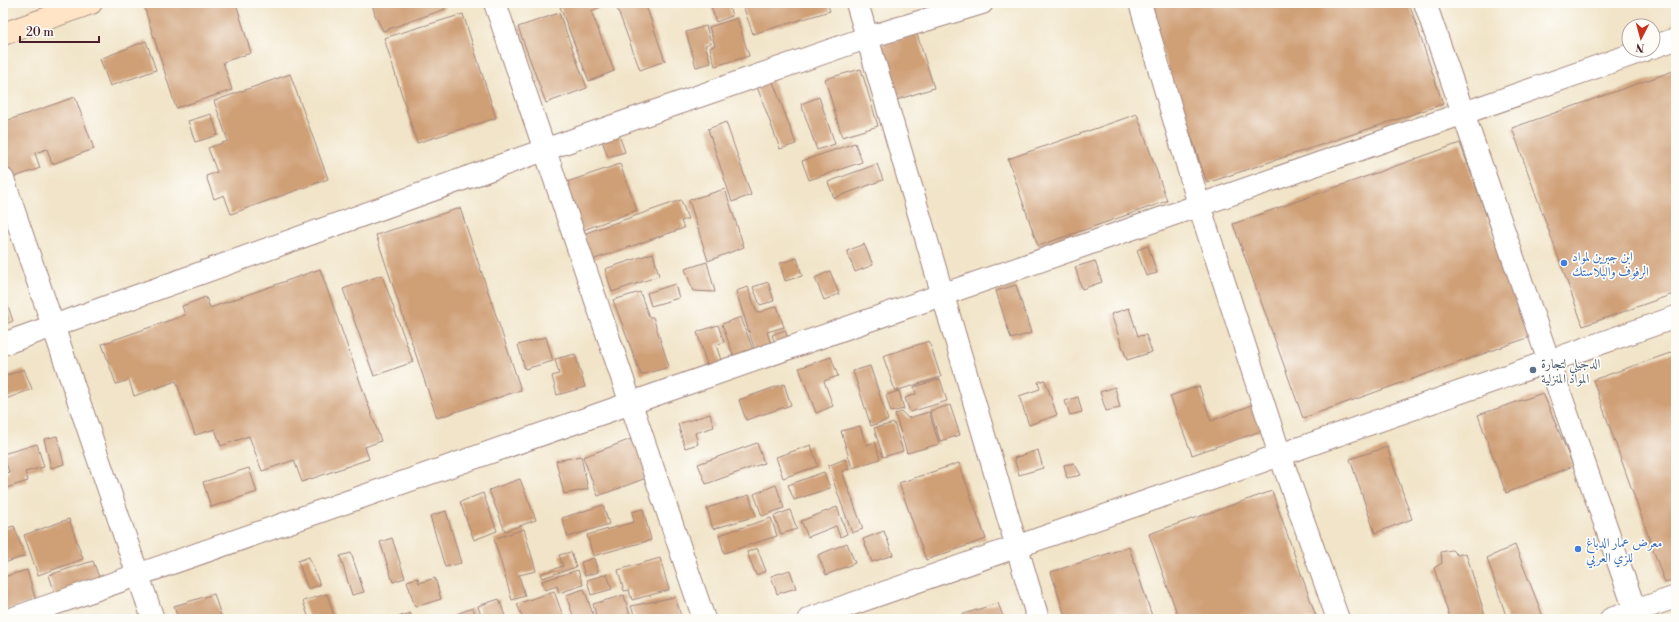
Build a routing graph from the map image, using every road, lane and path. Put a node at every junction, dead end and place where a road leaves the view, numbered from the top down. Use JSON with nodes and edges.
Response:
{"nodes":[{"id":1,"x":91,"y":3,"type":"edge"},
{"id":2,"x":494,"y":3,"type":"edge"},
{"id":3,"x":857,"y":3,"type":"edge"},
{"id":4,"x":982,"y":3,"type":"edge"},
{"id":5,"x":1140,"y":3,"type":"edge"},
{"id":6,"x":1425,"y":3,"type":"edge"},
{"id":7,"x":3,"y":34,"type":"edge"},
{"id":8,"x":866,"y":38,"type":"junction"},
{"id":9,"x":1676,"y":39,"type":"edge"},
{"id":10,"x":1661,"y":44,"type":"edge"},
{"id":11,"x":1622,"y":58,"type":"edge"},
{"id":12,"x":1463,"y":113,"type":"junction"},
{"id":13,"x":544,"y":150,"type":"junction"},
{"id":14,"x":3,"y":179,"type":"edge"},
{"id":15,"x":1199,"y":205,"type":"junction"},
{"id":16,"x":943,"y":295,"type":"junction"},
{"id":17,"x":1676,"y":317,"type":"edge"},
{"id":18,"x":54,"y":325,"type":"junction"},
{"id":19,"x":3,"y":344,"type":"edge"},
{"id":20,"x":1549,"y":361,"type":"junction"},
{"id":21,"x":630,"y":403,"type":"junction"},
{"id":22,"x":1280,"y":455,"type":"junction"},
{"id":23,"x":1017,"y":547,"type":"junction"},
{"id":24,"x":138,"y":575,"type":"junction"},
{"id":25,"x":1676,"y":597,"type":"edge"},
{"id":26,"x":1636,"y":615,"type":"edge"},
{"id":27,"x":11,"y":619,"type":"edge"},
{"id":28,"x":153,"y":619,"type":"edge"},
{"id":29,"x":704,"y":619,"type":"edge"},
{"id":30,"x":809,"y":619,"type":"edge"},
{"id":31,"x":1038,"y":619,"type":"edge"},
{"id":32,"x":1338,"y":619,"type":"edge"},
{"id":33,"x":1611,"y":619,"type":"edge"}],
"edges":[{"from":1,"to":7,"type":"main road"},
{"from":2,"to":13,"type":"street"},
{"from":3,"to":8,"type":"street"},
{"from":4,"to":8,"type":"street"},
{"from":5,"to":15,"type":"street"},
{"from":6,"to":12,"type":"street"},
{"from":8,"to":13,"type":"street"},
{"from":8,"to":16,"type":"street"},
{"from":9,"to":10,"type":"street"},
{"from":11,"to":12,"type":"street"},
{"from":12,"to":15,"type":"street"},
{"from":12,"to":20,"type":"street"},
{"from":13,"to":18,"type":"street"},
{"from":13,"to":21,"type":"street"},
{"from":14,"to":18,"type":"street"},
{"from":15,"to":16,"type":"street"},
{"from":15,"to":22,"type":"street"},
{"from":16,"to":21,"type":"street"},
{"from":16,"to":23,"type":"street"},
{"from":17,"to":20,"type":"street"},
{"from":18,"to":19,"type":"street"},
{"from":18,"to":24,"type":"street"},
{"from":20,"to":22,"type":"street"},
{"from":20,"to":26,"type":"street"},
{"from":21,"to":24,"type":"street"},
{"from":21,"to":29,"type":"street"},
{"from":22,"to":23,"type":"street"},
{"from":22,"to":32,"type":"street"},
{"from":23,"to":30,"type":"street"},
{"from":23,"to":31,"type":"street"},
{"from":24,"to":27,"type":"street"},
{"from":24,"to":28,"type":"street"},
{"from":25,"to":26,"type":"street"},
{"from":26,"to":33,"type":"street"}]}
